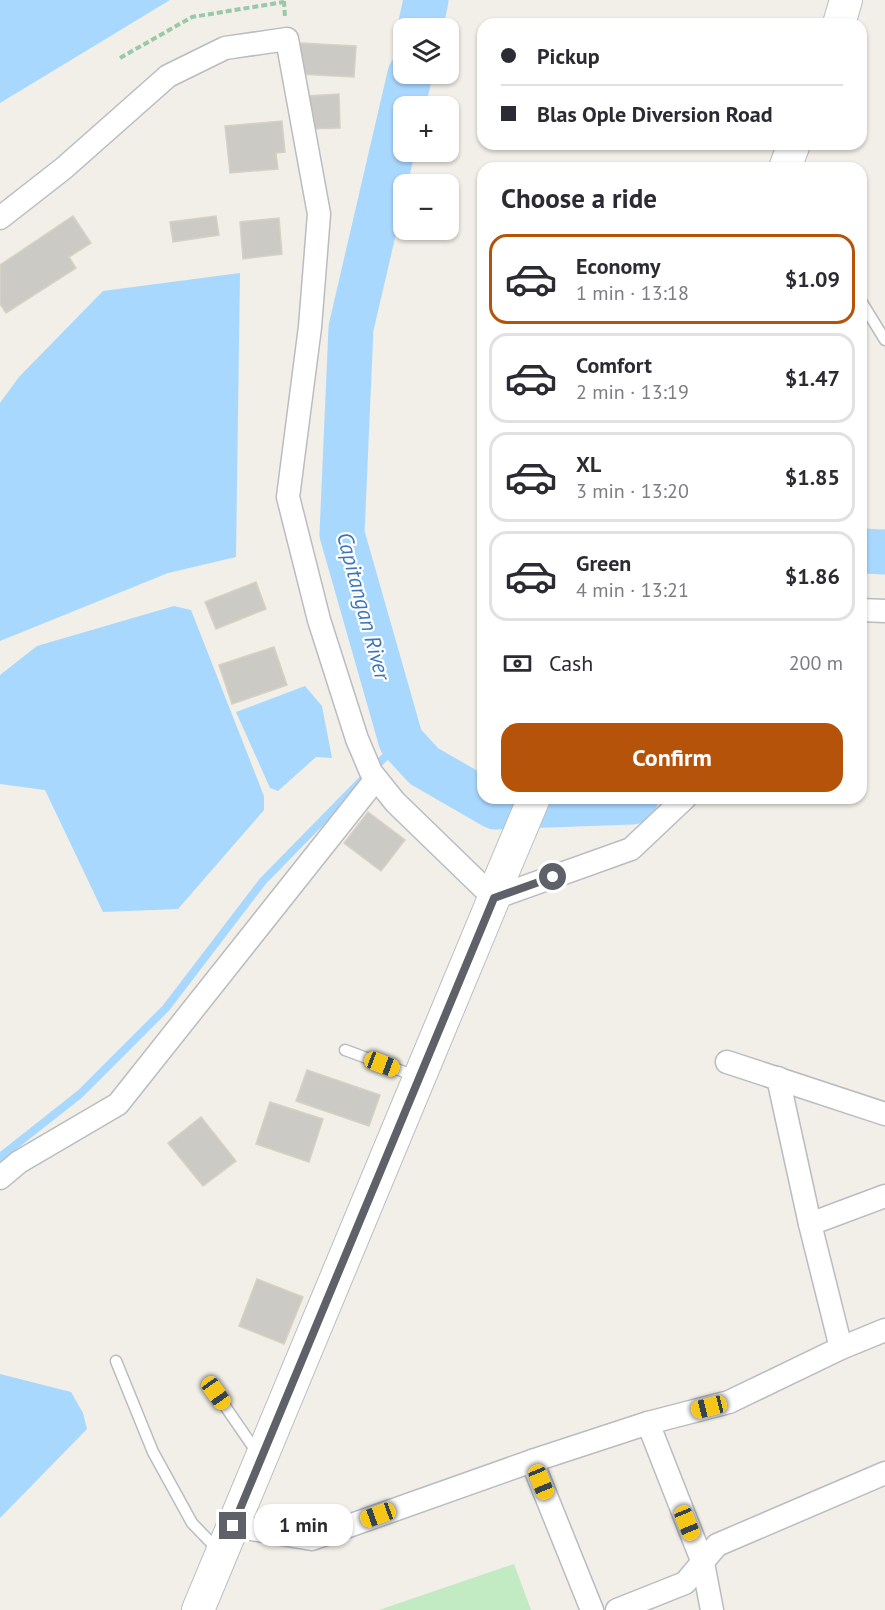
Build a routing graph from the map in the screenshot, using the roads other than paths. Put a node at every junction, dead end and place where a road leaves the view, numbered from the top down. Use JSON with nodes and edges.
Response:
{"nodes":[{"id":1,"x":846,"y":0,"type":"edge"},
{"id":2,"x":841,"y":18,"type":"edge"},
{"id":3,"x":0,"y":218,"type":"edge"},
{"id":4,"x":867,"y":312,"type":"edge"},
{"id":5,"x":885,"y":340,"type":"edge"},
{"id":6,"x":867,"y":610,"type":"edge"},
{"id":7,"x":885,"y":611,"type":"edge"},
{"id":8,"x":374,"y":776,"type":"junction"},
{"id":9,"x":531,"y":804,"type":"edge"},
{"id":10,"x":679,"y":804,"type":"edge"},
{"id":11,"x":496,"y":889,"type":"junction"},
{"id":12,"x":345,"y":1050,"type":"dead end"},
{"id":13,"x":727,"y":1062,"type":"dead end"},
{"id":14,"x":419,"y":1078,"type":"junction"},
{"id":15,"x":778,"y":1078,"type":"junction"},
{"id":16,"x":885,"y":1114,"type":"edge"},
{"id":17,"x":0,"y":1178,"type":"edge"},
{"id":18,"x":885,"y":1196,"type":"edge"},
{"id":19,"x":810,"y":1224,"type":"junction"},
{"id":20,"x":885,"y":1330,"type":"edge"},
{"id":21,"x":842,"y":1348,"type":"junction"},
{"id":22,"x":116,"y":1360,"type":"dead end"},
{"id":23,"x":216,"y":1393,"type":"dead end"},
{"id":24,"x":648,"y":1423,"type":"junction"},
{"id":25,"x":261,"y":1458,"type":"junction"},
{"id":26,"x":532,"y":1461,"type":"junction"},
{"id":27,"x":885,"y":1473,"type":"edge"},
{"id":28,"x":228,"y":1540,"type":"junction"},
{"id":29,"x":703,"y":1563,"type":"junction"},
{"id":30,"x":198,"y":1610,"type":"edge"},
{"id":31,"x":592,"y":1610,"type":"edge"},
{"id":32,"x":616,"y":1610,"type":"edge"},
{"id":33,"x":712,"y":1610,"type":"edge"}],
"edges":[{"from":1,"to":2,"type":"main road"},
{"from":3,"to":8,"type":"street"},
{"from":4,"to":5,"type":"lane"},
{"from":6,"to":7,"type":"street"},
{"from":8,"to":11,"type":"street"},
{"from":8,"to":17,"type":"street"},
{"from":9,"to":11,"type":"main road"},
{"from":10,"to":11,"type":"street"},
{"from":11,"to":14,"type":"main road"},
{"from":12,"to":14,"type":"lane"},
{"from":13,"to":15,"type":"street"},
{"from":14,"to":25,"type":"main road"},
{"from":15,"to":16,"type":"street"},
{"from":15,"to":19,"type":"street"},
{"from":18,"to":19,"type":"street"},
{"from":19,"to":21,"type":"street"},
{"from":20,"to":21,"type":"street"},
{"from":21,"to":24,"type":"street"},
{"from":22,"to":28,"type":"lane"},
{"from":23,"to":25,"type":"lane"},
{"from":24,"to":26,"type":"street"},
{"from":24,"to":29,"type":"street"},
{"from":25,"to":28,"type":"main road"},
{"from":26,"to":28,"type":"street"},
{"from":26,"to":31,"type":"street"},
{"from":27,"to":29,"type":"street"},
{"from":28,"to":30,"type":"main road"},
{"from":29,"to":32,"type":"street"},
{"from":29,"to":33,"type":"street"}]}
